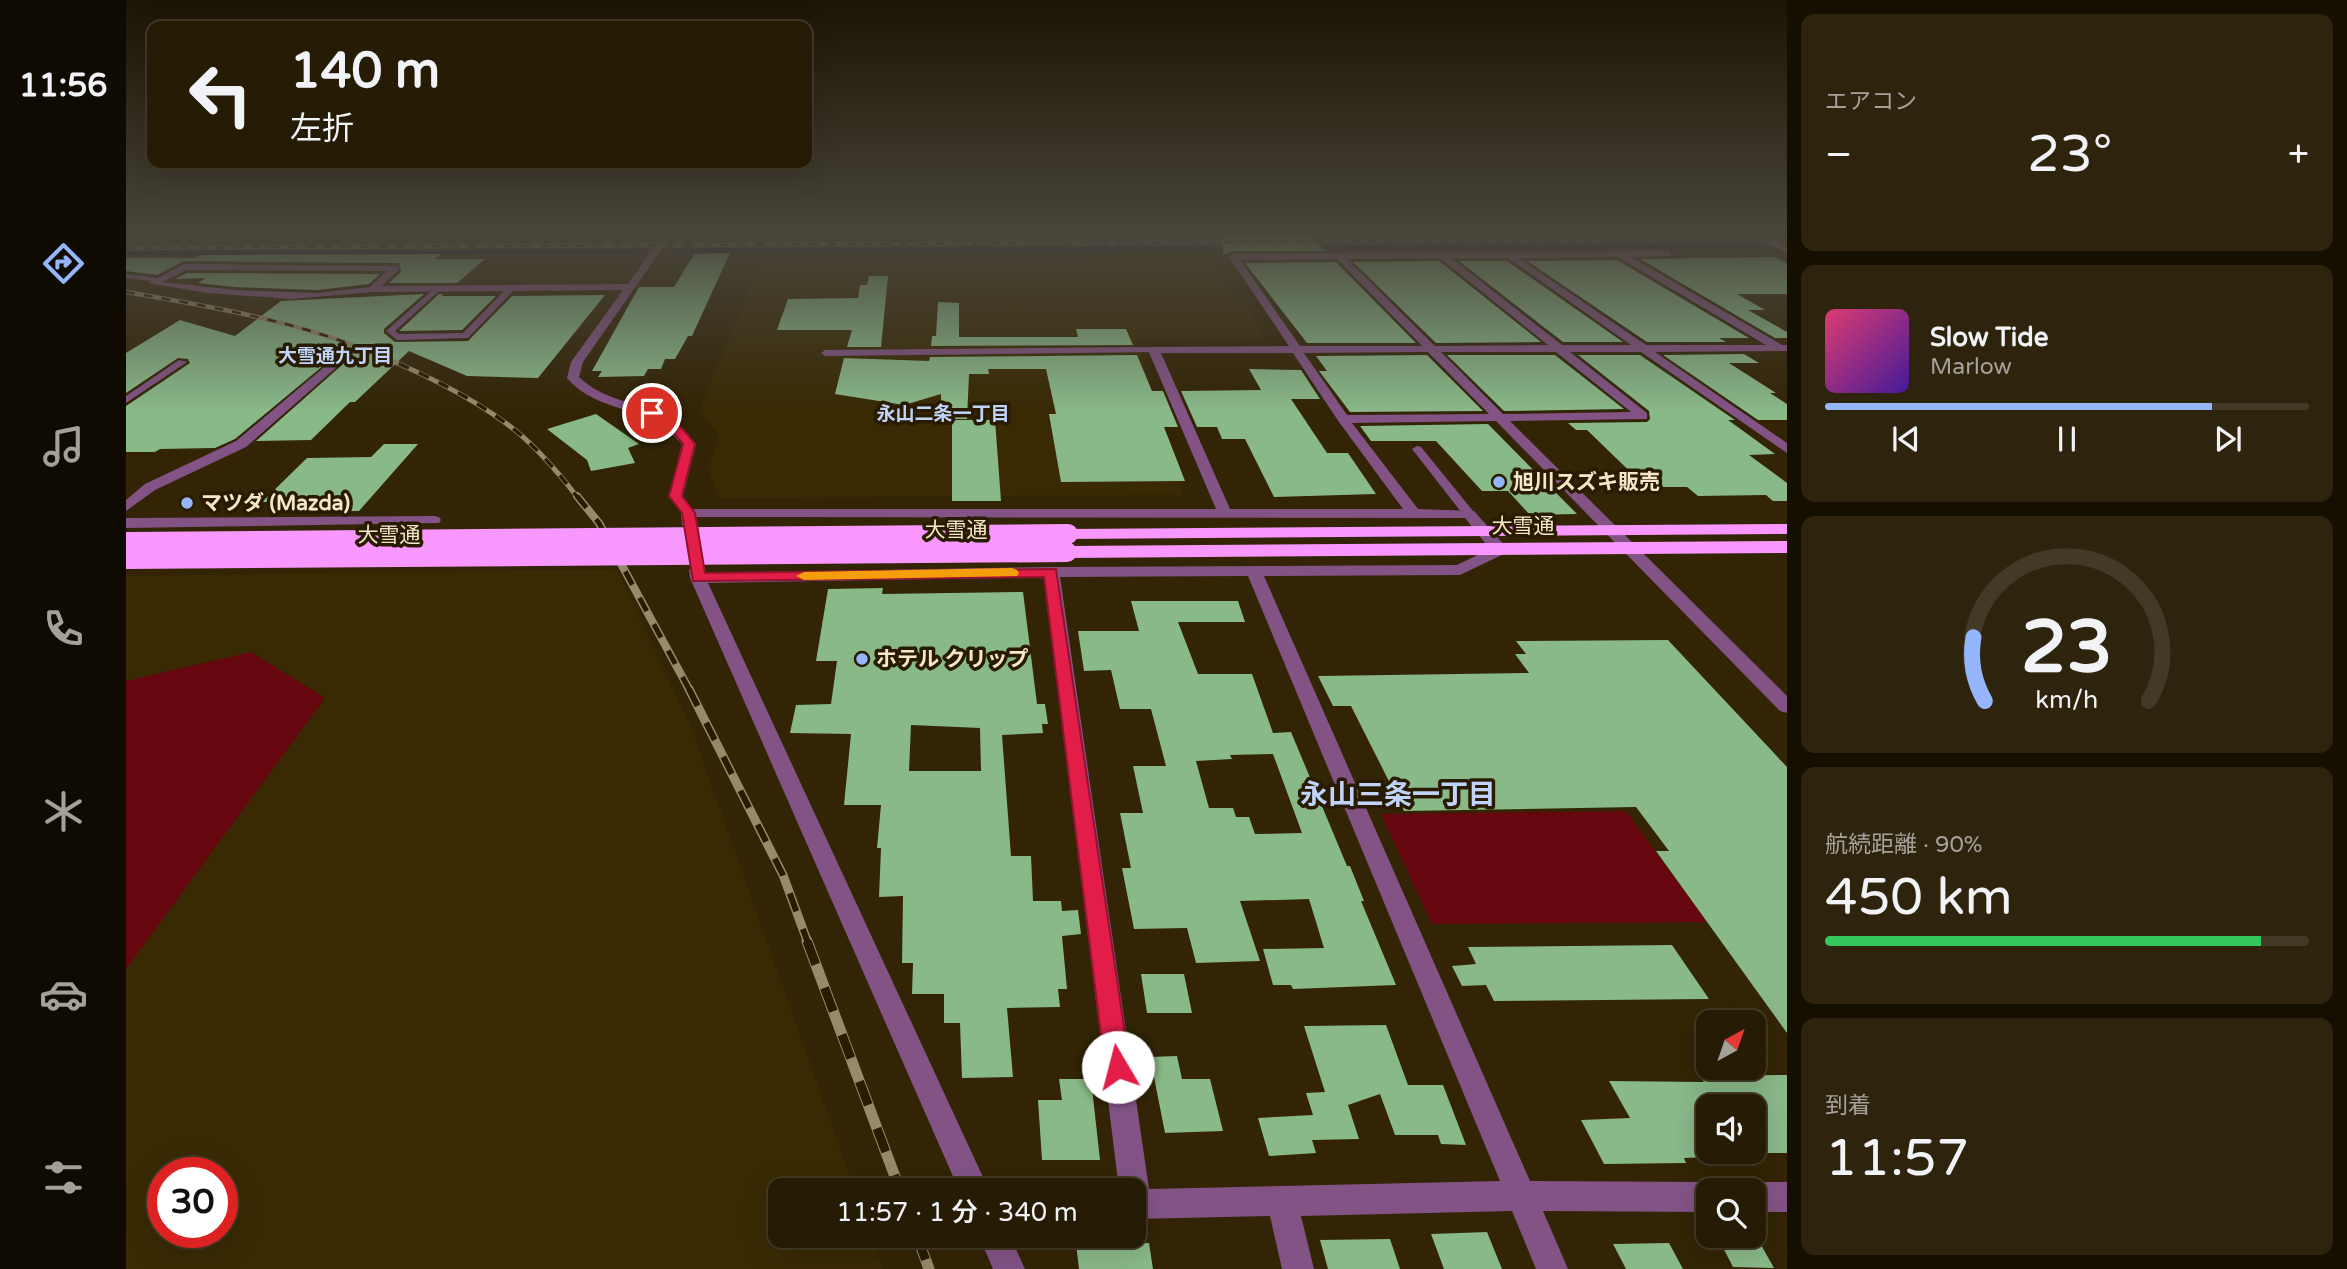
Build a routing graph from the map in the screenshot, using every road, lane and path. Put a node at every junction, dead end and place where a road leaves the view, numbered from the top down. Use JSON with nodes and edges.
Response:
{"nodes":[{"id":1,"x":218,"y":292,"type":"edge"},
{"id":2,"x":358,"y":292,"type":"edge"},
{"id":3,"x":432,"y":292,"type":"edge"},
{"id":4,"x":508,"y":292,"type":"edge"},
{"id":5,"x":627,"y":292,"type":"edge"},
{"id":6,"x":1258,"y":292,"type":"edge"},
{"id":7,"x":1375,"y":292,"type":"edge"},
{"id":8,"x":1488,"y":292,"type":"edge"},
{"id":9,"x":1563,"y":292,"type":"edge"},
{"id":10,"x":1686,"y":292,"type":"edge"},
{"id":11,"x":1429,"y":347,"type":"junction"},
{"id":12,"x":1556,"y":347,"type":"junction"},
{"id":13,"x":1642,"y":348,"type":"junction"},
{"id":14,"x":1783,"y":348,"type":"edge"},
{"id":15,"x":1296,"y":349,"type":"junction"},
{"id":16,"x":1154,"y":350,"type":"junction"},
{"id":17,"x":825,"y":353,"type":"dead end"},
{"id":18,"x":182,"y":362,"type":"dead end"},
{"id":19,"x":333,"y":365,"type":"dead end"},
{"id":20,"x":126,"y":400,"type":"edge"},
{"id":21,"x":1497,"y":418,"type":"junction"},
{"id":22,"x":1343,"y":419,"type":"junction"},
{"id":23,"x":1417,"y":449,"type":"dead end"},
{"id":24,"x":1787,"y":449,"type":"edge"},
{"id":25,"x":126,"y":507,"type":"edge"},
{"id":26,"x":688,"y":513,"type":"junction"},
{"id":27,"x":1413,"y":513,"type":"junction"},
{"id":28,"x":1225,"y":514,"type":"junction"},
{"id":29,"x":1469,"y":514,"type":"junction"},
{"id":30,"x":434,"y":520,"type":"dead end"},
{"id":31,"x":126,"y":523,"type":"edge"},
{"id":32,"x":1787,"y":529,"type":"edge"},
{"id":33,"x":1612,"y":530,"type":"junction"},
{"id":34,"x":1481,"y":531,"type":"junction"},
{"id":35,"x":126,"y":542,"type":"edge"},
{"id":36,"x":1068,"y":543,"type":"junction"},
{"id":37,"x":1787,"y":547,"type":"edge"},
{"id":38,"x":1629,"y":548,"type":"junction"},
{"id":39,"x":1500,"y":550,"type":"junction"},
{"id":40,"x":126,"y":559,"type":"edge"},
{"id":41,"x":1254,"y":571,"type":"junction"},
{"id":42,"x":1051,"y":572,"type":"junction"},
{"id":43,"x":698,"y":578,"type":"junction"},
{"id":44,"x":1787,"y":707,"type":"edge"},
{"id":45,"x":969,"y":1178,"type":"edge"},
{"id":46,"x":1132,"y":1178,"type":"edge"},
{"id":47,"x":1521,"y":1196,"type":"junction"},
{"id":48,"x":1696,"y":1197,"type":"edge"},
{"id":49,"x":1766,"y":1197,"type":"edge"},
{"id":50,"x":1787,"y":1198,"type":"edge"},
{"id":51,"x":1282,"y":1202,"type":"junction"},
{"id":52,"x":1146,"y":1204,"type":"edge"},
{"id":53,"x":999,"y":1248,"type":"edge"},
{"id":54,"x":1009,"y":1269,"type":"edge"},
{"id":55,"x":1298,"y":1269,"type":"edge"},
{"id":56,"x":1552,"y":1269,"type":"edge"}],
"edges":[{"from":1,"to":2,"type":"street"},
{"from":3,"to":4,"type":"lane"},
{"from":5,"to":26,"type":"street"},
{"from":6,"to":15,"type":"street"},
{"from":7,"to":11,"type":"street"},
{"from":8,"to":12,"type":"street"},
{"from":9,"to":13,"type":"street"},
{"from":10,"to":14,"type":"street"},
{"from":11,"to":12,"type":"street"},
{"from":11,"to":15,"type":"street"},
{"from":11,"to":21,"type":"street"},
{"from":12,"to":13,"type":"street"},
{"from":12,"to":21,"type":"street"},
{"from":13,"to":14,"type":"street"},
{"from":13,"to":24,"type":"street"},
{"from":15,"to":16,"type":"street"},
{"from":15,"to":22,"type":"street"},
{"from":16,"to":17,"type":"lane"},
{"from":16,"to":28,"type":"street"},
{"from":18,"to":20,"type":"lane"},
{"from":19,"to":25,"type":"street"},
{"from":21,"to":22,"type":"street"},
{"from":21,"to":33,"type":"street"},
{"from":22,"to":27,"type":"street"},
{"from":23,"to":29,"type":"lane"},
{"from":26,"to":28,"type":"street"},
{"from":26,"to":43,"type":"street"},
{"from":27,"to":28,"type":"street"},
{"from":27,"to":29,"type":"street"},
{"from":29,"to":34,"type":"street"},
{"from":30,"to":31,"type":"street"},
{"from":32,"to":33,"type":"highway","name":"大雪通"},
{"from":33,"to":34,"type":"highway","name":"大雪通"},
{"from":33,"to":38,"type":"street"},
{"from":34,"to":36,"type":"highway","name":"大雪通"},
{"from":34,"to":39,"type":"street"},
{"from":35,"to":36,"type":"highway","name":"大雪通","bridge":true},
{"from":36,"to":39,"type":"highway","name":"大雪通"},
{"from":36,"to":40,"type":"highway","name":"大雪通","bridge":true},
{"from":37,"to":38,"type":"highway","name":"大雪通"},
{"from":38,"to":39,"type":"highway","name":"大雪通"},
{"from":38,"to":44,"type":"street"},
{"from":39,"to":41,"type":"street"},
{"from":41,"to":42,"type":"street"},
{"from":41,"to":47,"type":"street"},
{"from":42,"to":43,"type":"street"},
{"from":42,"to":46,"type":"street"},
{"from":43,"to":45,"type":"street"},
{"from":47,"to":48,"type":"street"},
{"from":47,"to":51,"type":"street"},
{"from":47,"to":56,"type":"street"},
{"from":49,"to":50,"type":"street"},
{"from":51,"to":52,"type":"street"},
{"from":51,"to":55,"type":"street"},
{"from":53,"to":54,"type":"street"}]}
